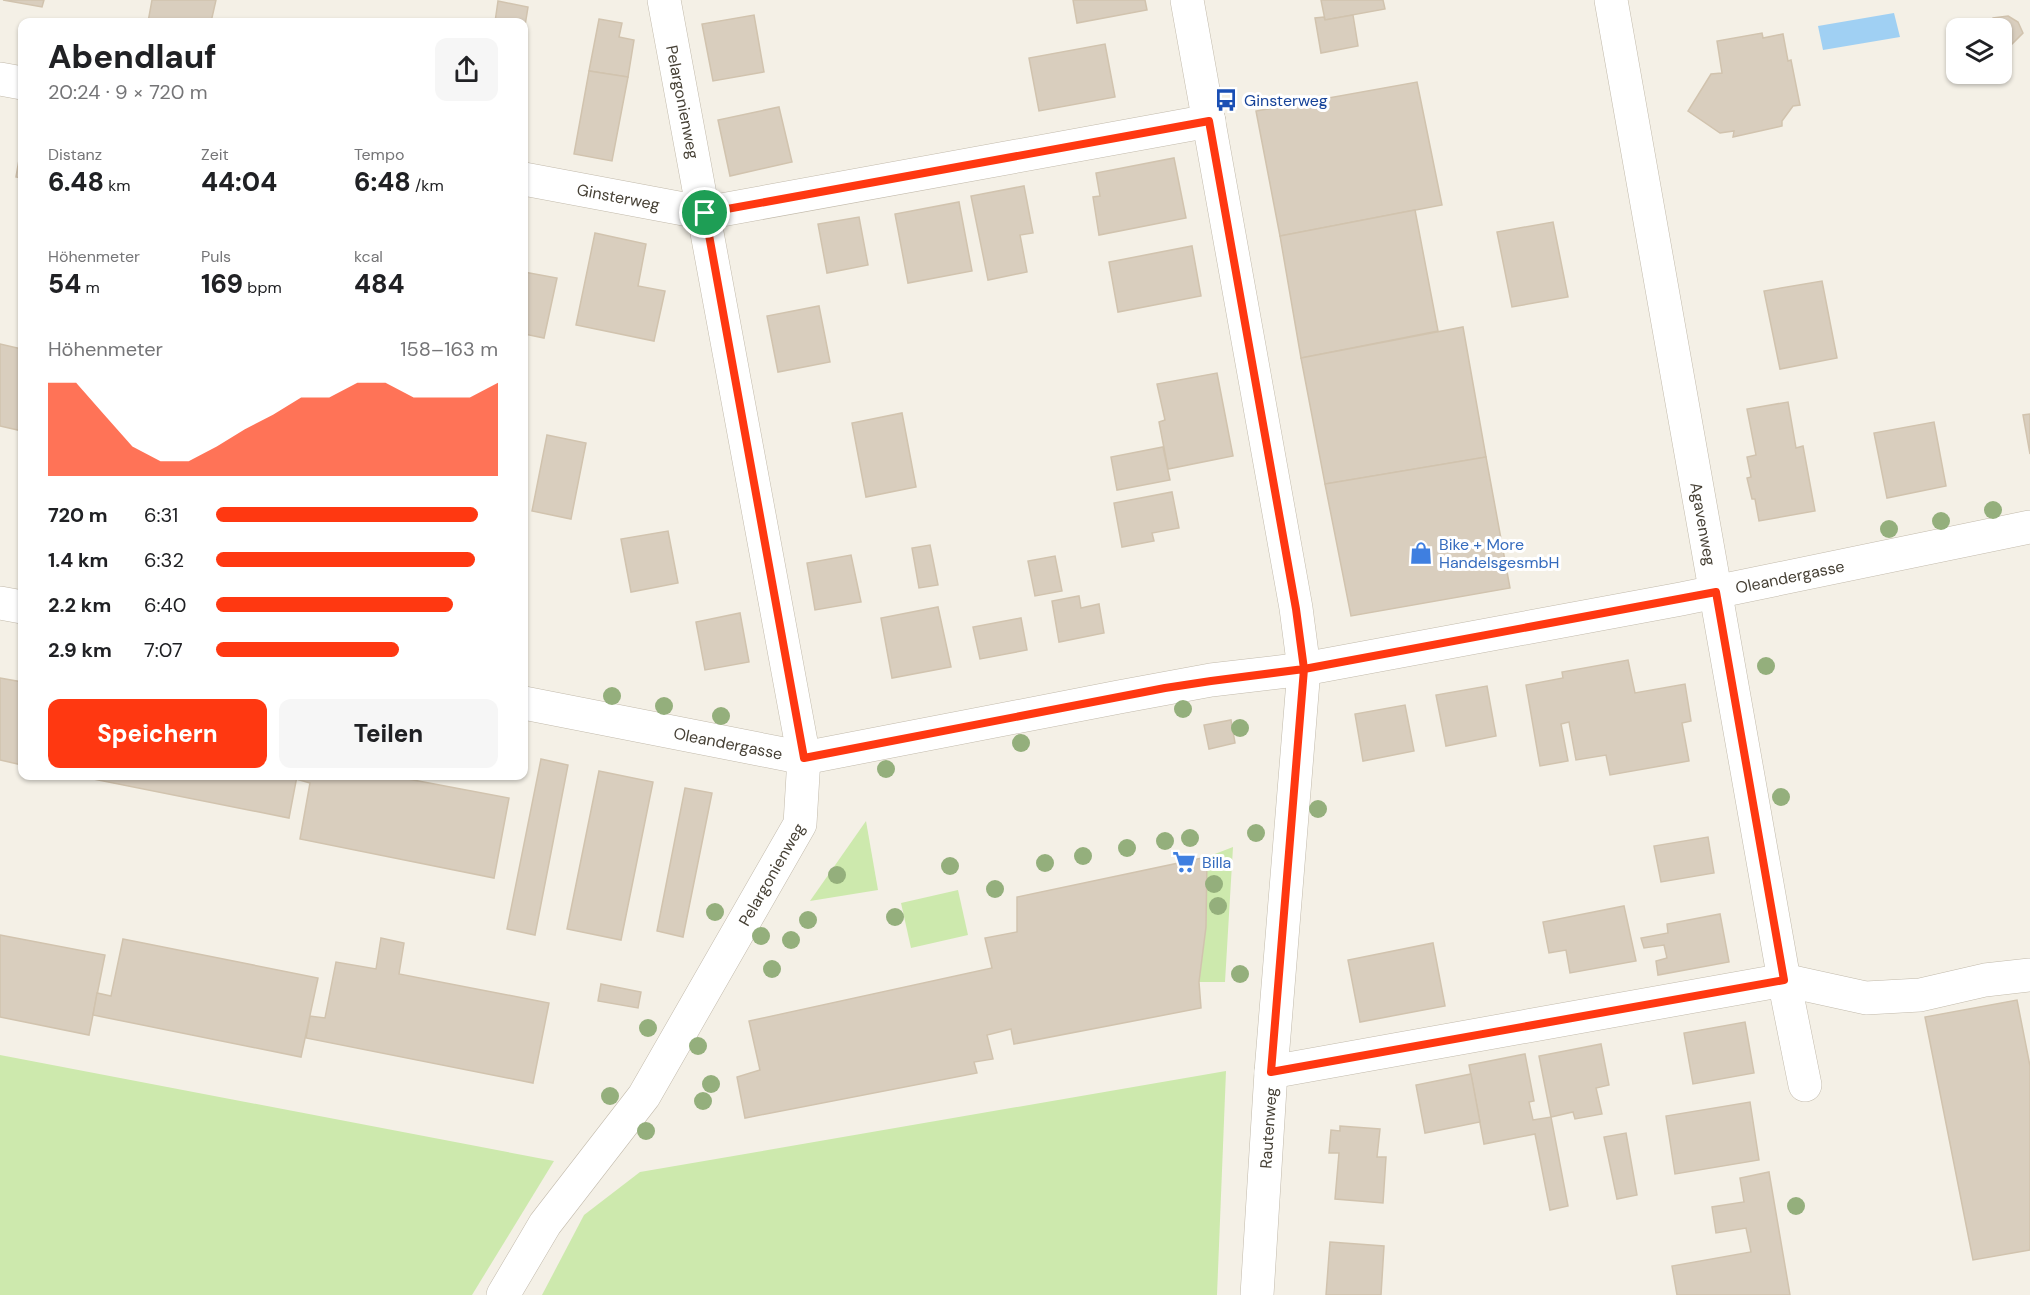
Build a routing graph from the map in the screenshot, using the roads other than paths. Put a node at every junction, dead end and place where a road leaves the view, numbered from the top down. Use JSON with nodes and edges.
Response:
{"nodes":[{"id":1,"x":664,"y":0,"type":"edge"},
{"id":2,"x":1187,"y":0,"type":"edge"},
{"id":3,"x":1611,"y":0,"type":"edge"},
{"id":4,"x":0,"y":79,"type":"edge"},
{"id":5,"x":18,"y":82,"type":"edge"},
{"id":6,"x":1209,"y":121,"type":"junction"},
{"id":7,"x":528,"y":180,"type":"edge"},
{"id":8,"x":705,"y":213,"type":"junction"},
{"id":9,"x":2030,"y":527,"type":"edge"},
{"id":10,"x":1716,"y":592,"type":"junction"},
{"id":11,"x":0,"y":603,"type":"edge"},
{"id":12,"x":18,"y":606,"type":"edge"},
{"id":13,"x":1304,"y":669,"type":"junction"},
{"id":14,"x":528,"y":704,"type":"edge"},
{"id":15,"x":804,"y":758,"type":"junction"},
{"id":16,"x":2030,"y":975,"type":"edge"},
{"id":17,"x":1784,"y":980,"type":"junction"},
{"id":18,"x":1271,"y":1072,"type":"junction"},
{"id":19,"x":1805,"y":1085,"type":"dead end"},
{"id":20,"x":503,"y":1295,"type":"edge"},
{"id":21,"x":1257,"y":1295,"type":"edge"}],
"edges":[{"from":1,"to":8,"type":"street","name":"Pelargonienweg"},
{"from":2,"to":6,"type":"street","name":"Rautenweg"},
{"from":3,"to":10,"type":"street","name":"Agavenweg"},
{"from":4,"to":5,"type":"street"},
{"from":6,"to":8,"type":"street","name":"Ginsterweg"},
{"from":6,"to":13,"type":"street","name":"Rautenweg"},
{"from":7,"to":8,"type":"street","name":"Ginsterweg"},
{"from":8,"to":15,"type":"street","name":"Pelargonienweg"},
{"from":9,"to":10,"type":"street","name":"Oleandergasse"},
{"from":10,"to":13,"type":"street","name":"Oleandergasse"},
{"from":10,"to":17,"type":"street","name":"Agavenweg"},
{"from":11,"to":12,"type":"street"},
{"from":13,"to":15,"type":"street","name":"Oleandergasse"},
{"from":13,"to":18,"type":"street","name":"Rautenweg"},
{"from":14,"to":15,"type":"street","name":"Oleandergasse"},
{"from":15,"to":20,"type":"street","name":"Pelargonienweg"},
{"from":16,"to":17,"type":"street"},
{"from":17,"to":18,"type":"street"},
{"from":17,"to":19,"type":"street","name":"Agavenweg"},
{"from":18,"to":21,"type":"street","name":"Rautenweg"}]}
